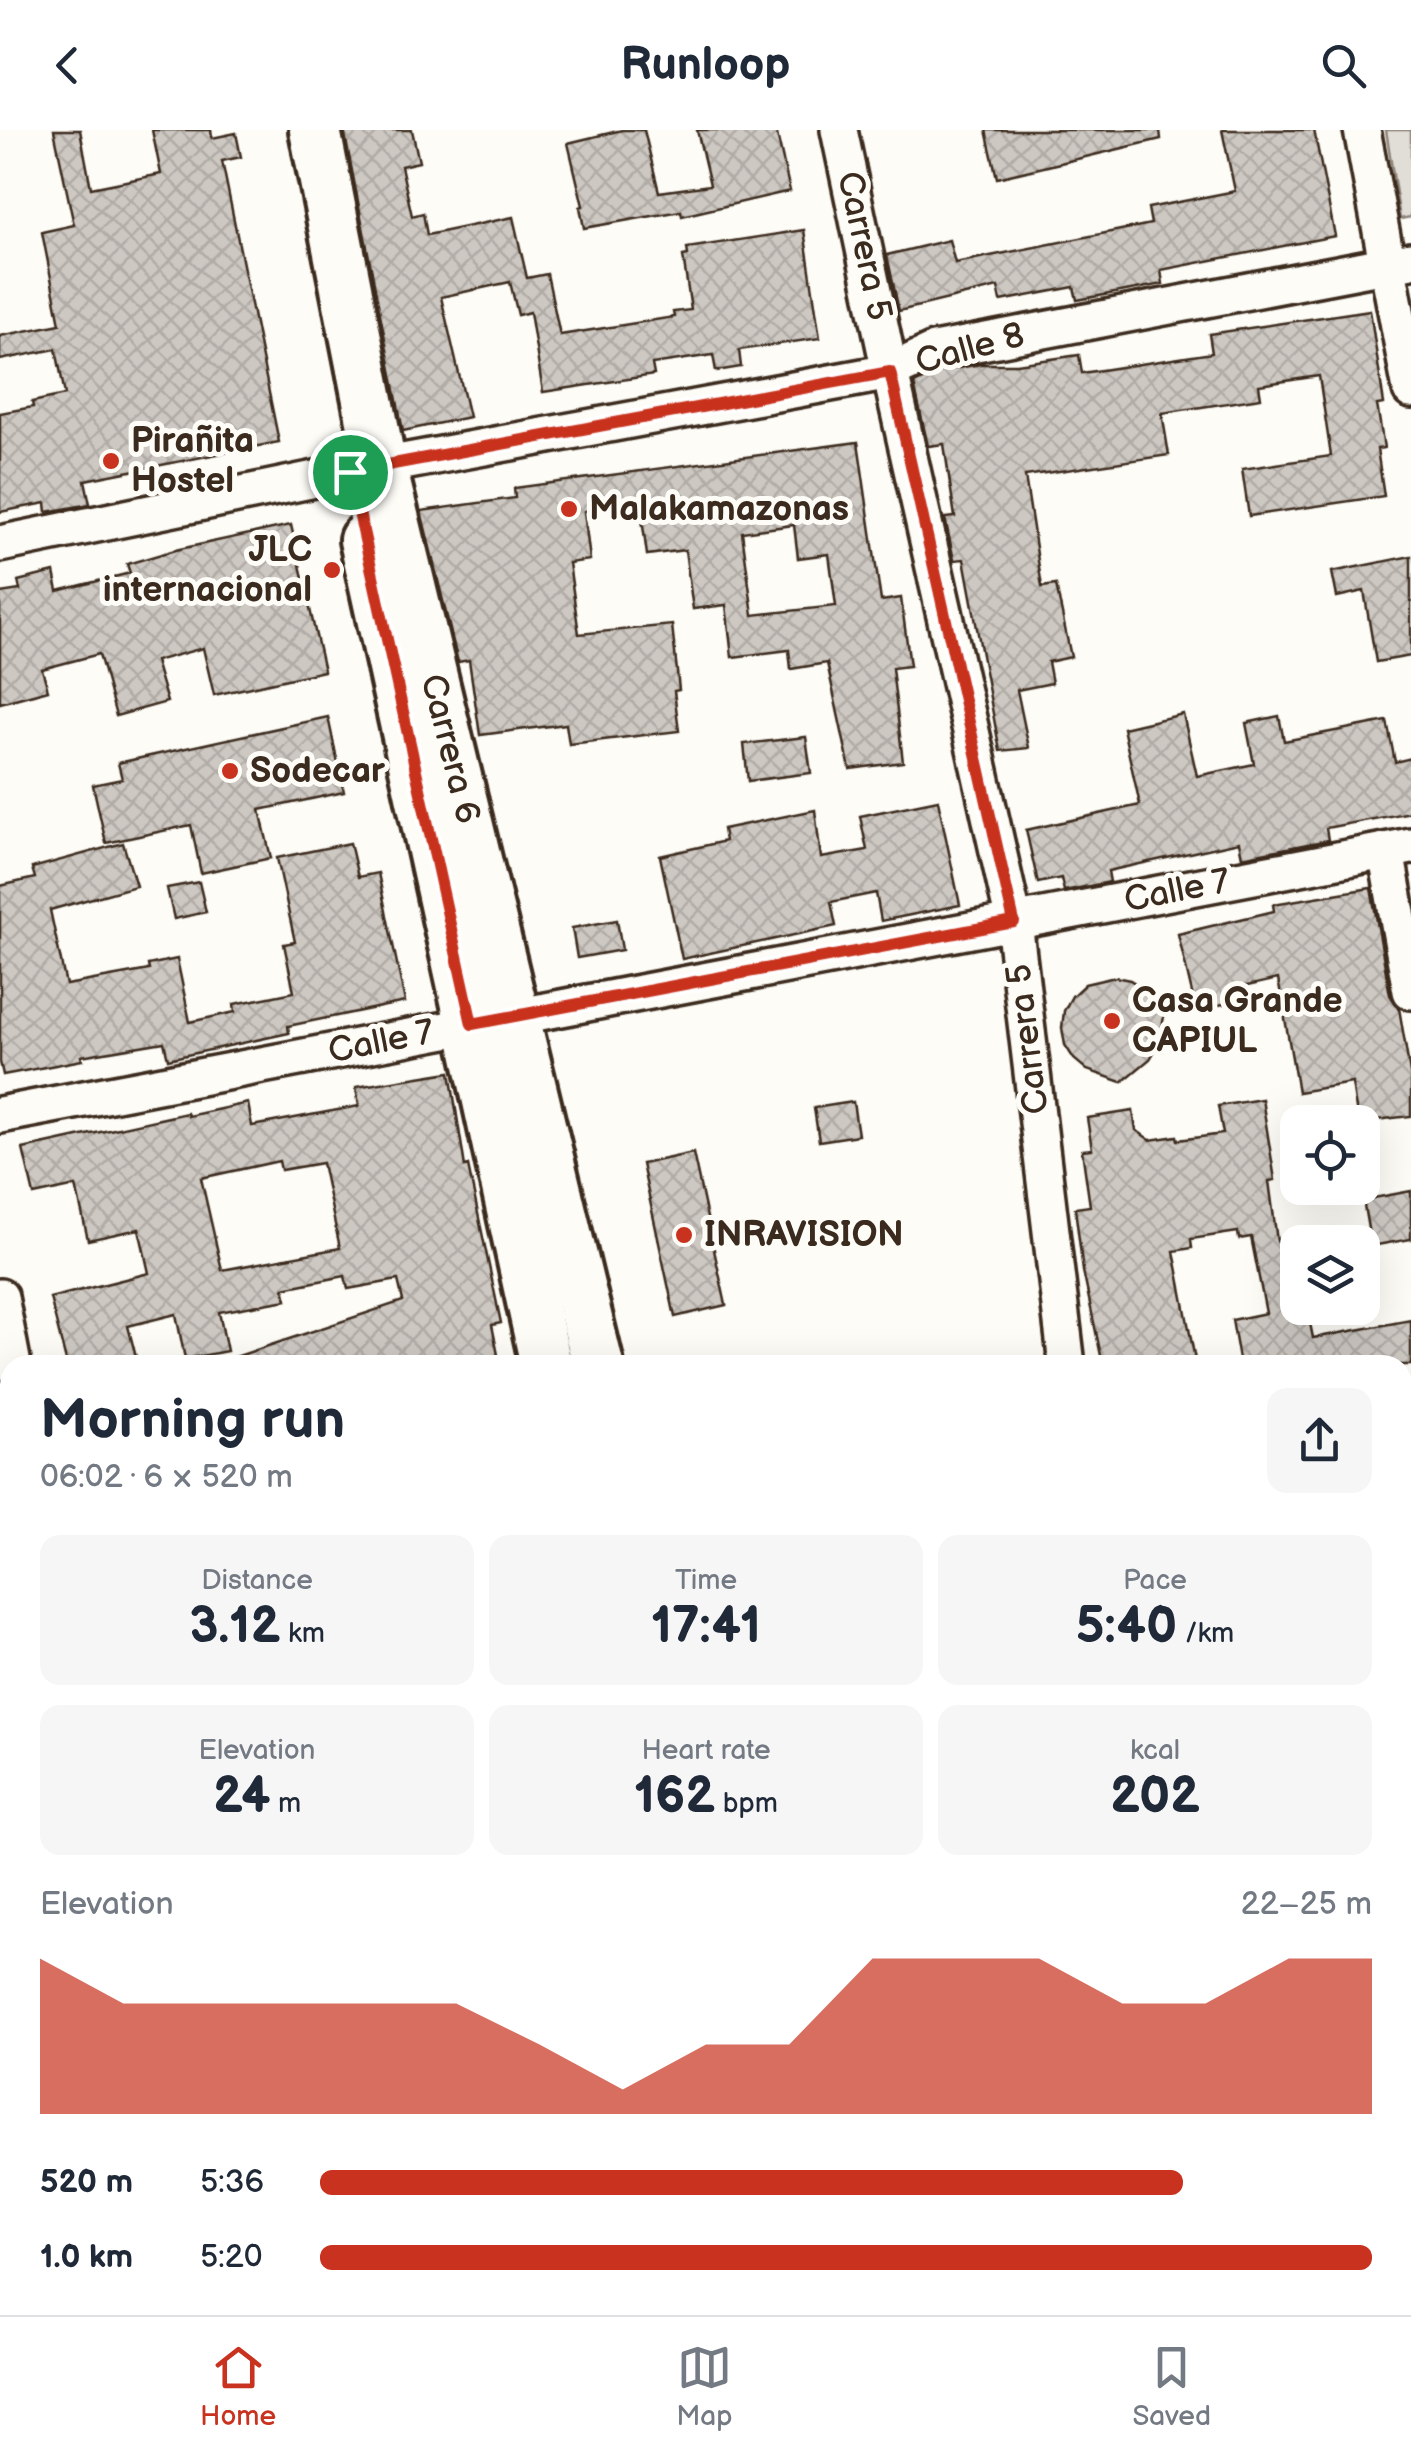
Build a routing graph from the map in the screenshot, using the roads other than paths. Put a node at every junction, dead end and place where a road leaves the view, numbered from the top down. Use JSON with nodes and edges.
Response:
{"nodes":[{"id":1,"x":282,"y":130,"type":"edge"},
{"id":2,"x":314,"y":130,"type":"edge"},
{"id":3,"x":839,"y":130,"type":"edge"},
{"id":4,"x":1362,"y":130,"type":"edge"},
{"id":5,"x":1399,"y":262,"type":"edge"},
{"id":6,"x":890,"y":372,"type":"junction"},
{"id":7,"x":1411,"y":390,"type":"edge"},
{"id":8,"x":366,"y":469,"type":"junction"},
{"id":9,"x":0,"y":544,"type":"edge"},
{"id":10,"x":1398,"y":849,"type":"edge"},
{"id":11,"x":1014,"y":922,"type":"junction"},
{"id":12,"x":1411,"y":991,"type":"edge"},
{"id":13,"x":493,"y":1020,"type":"junction"},
{"id":14,"x":0,"y":1115,"type":"edge"},
{"id":15,"x":0,"y":1296,"type":"edge"},
{"id":16,"x":12,"y":1355,"type":"edge"},
{"id":17,"x":544,"y":1355,"type":"edge"},
{"id":18,"x":595,"y":1355,"type":"edge"},
{"id":19,"x":1066,"y":1355,"type":"edge"}],
"edges":[{"from":1,"to":8,"type":"main road","name":"Carrera 6"},
{"from":2,"to":8,"type":"main road","name":"Carrera 6"},
{"from":3,"to":6,"type":"street","name":"Carrera 5"},
{"from":4,"to":5,"type":"street"},
{"from":5,"to":6,"type":"street","name":"Calle 8"},
{"from":5,"to":7,"type":"street"},
{"from":6,"to":8,"type":"street","name":"Calle 8"},
{"from":6,"to":11,"type":"street","name":"Carrera 5"},
{"from":8,"to":9,"type":"street","name":"Calle 8"},
{"from":8,"to":13,"type":"main road","name":"Carrera 6"},
{"from":10,"to":11,"type":"street","name":"Calle 7"},
{"from":10,"to":12,"type":"street"},
{"from":11,"to":13,"type":"street","name":"Calle 7"},
{"from":11,"to":19,"type":"street","name":"Carrera 5"},
{"from":13,"to":14,"type":"street","name":"Calle 7"},
{"from":13,"to":17,"type":"main road","name":"Carrera 6"},
{"from":13,"to":18,"type":"main road","name":"Carrera 6"},
{"from":15,"to":16,"type":"street"}]}
